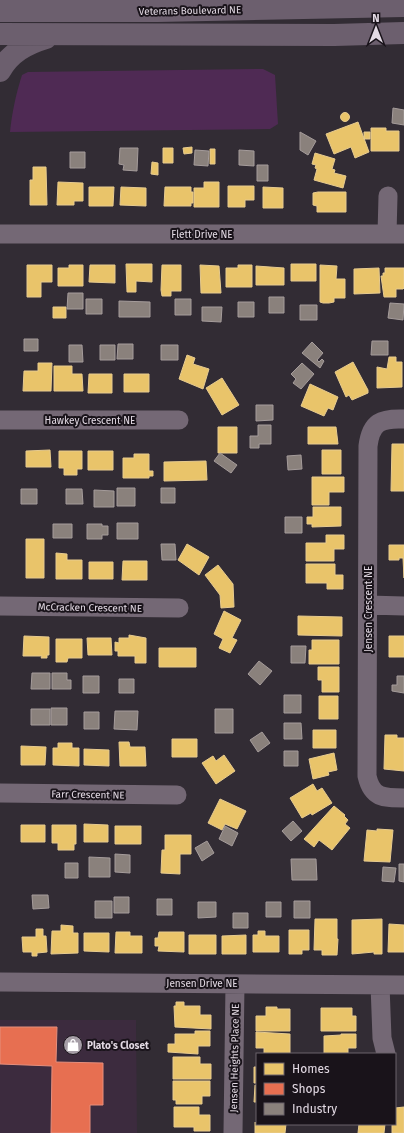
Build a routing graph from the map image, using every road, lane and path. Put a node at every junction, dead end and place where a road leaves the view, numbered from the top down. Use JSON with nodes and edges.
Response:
{"nodes":[{"id":1,"x":93,"y":0,"type":"edge"},
{"id":2,"x":365,"y":4,"type":"edge"},
{"id":3,"x":404,"y":6,"type":"edge"},
{"id":4,"x":0,"y":11,"type":"edge"},
{"id":5,"x":158,"y":11,"type":"junction"},
{"id":6,"x":404,"y":33,"type":"edge"},
{"id":7,"x":0,"y":34,"type":"edge"},
{"id":8,"x":58,"y":35,"type":"junction"},
{"id":9,"x":0,"y":71,"type":"edge"},
{"id":10,"x":388,"y":196,"type":"dead end"},
{"id":11,"x":0,"y":234,"type":"edge"},
{"id":12,"x":396,"y":234,"type":"edge"},
{"id":13,"x":404,"y":418,"type":"edge"},
{"id":14,"x":0,"y":420,"type":"edge"},
{"id":15,"x":180,"y":420,"type":"dead end"},
{"id":16,"x":368,"y":605,"type":"junction"},
{"id":17,"x":0,"y":606,"type":"edge"},
{"id":18,"x":404,"y":606,"type":"edge"},
{"id":19,"x":179,"y":608,"type":"dead end"},
{"id":20,"x":0,"y":793,"type":"edge"},
{"id":21,"x":177,"y":796,"type":"dead end"},
{"id":22,"x":404,"y":798,"type":"edge"},
{"id":23,"x":0,"y":982,"type":"edge"},
{"id":24,"x":235,"y":984,"type":"junction"},
{"id":25,"x":380,"y":985,"type":"junction"},
{"id":26,"x":404,"y":985,"type":"edge"},
{"id":27,"x":386,"y":1053,"type":"edge"},
{"id":28,"x":233,"y":1133,"type":"edge"}],
"edges":[{"from":1,"to":5,"type":"main road"},
{"from":2,"to":3,"type":"main road","name":"Veterans Boulevard NE"},
{"from":2,"to":5,"type":"main road","name":"Veterans Boulevard NE"},
{"from":4,"to":5,"type":"main road","name":"Veterans Boulevard NE"},
{"from":6,"to":8,"type":"main road"},
{"from":7,"to":8,"type":"main road"},
{"from":8,"to":9,"type":"main road"},
{"from":10,"to":12,"type":"street"},
{"from":11,"to":12,"type":"street","name":"Flett Drive NE"},
{"from":13,"to":16,"type":"street","name":"Jensen Crescent NE"},
{"from":14,"to":15,"type":"street","name":"Hawkey Crescent NE"},
{"from":16,"to":18,"type":"street"},
{"from":16,"to":22,"type":"street","name":"Jensen Crescent NE"},
{"from":17,"to":19,"type":"street","name":"McCracken Crescent NE"},
{"from":20,"to":21,"type":"street","name":"Farr Crescent NE"},
{"from":23,"to":24,"type":"street","name":"Jensen Drive NE"},
{"from":24,"to":25,"type":"street","name":"Jensen Drive NE"},
{"from":24,"to":28,"type":"street","name":"Jensen Heights Place NE"},
{"from":25,"to":26,"type":"street","name":"Jensen Drive NE"},
{"from":25,"to":27,"type":"street"}]}
